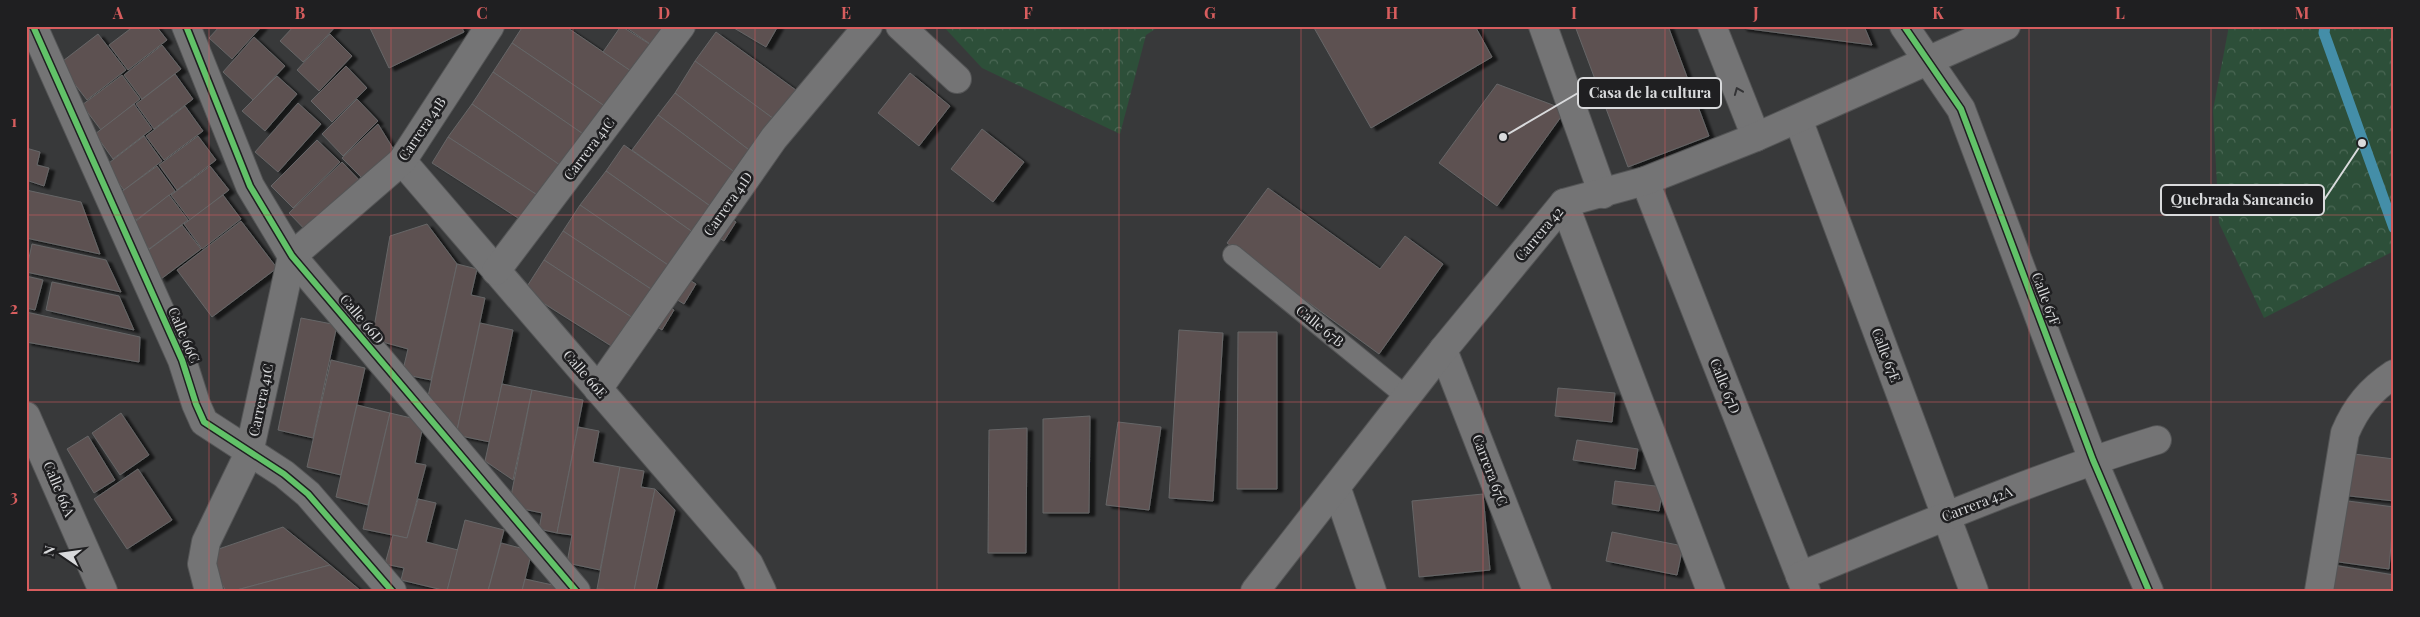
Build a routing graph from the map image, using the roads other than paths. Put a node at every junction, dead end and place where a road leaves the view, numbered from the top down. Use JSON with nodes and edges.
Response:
{"nodes":[{"id":1,"x":33,"y":26,"type":"edge"},
{"id":2,"x":186,"y":26,"type":"edge"},
{"id":3,"x":490,"y":26,"type":"edge"},
{"id":4,"x":681,"y":26,"type":"edge"},
{"id":5,"x":868,"y":26,"type":"edge"},
{"id":6,"x":900,"y":26,"type":"edge"},
{"id":7,"x":1544,"y":26,"type":"edge"},
{"id":8,"x":1712,"y":26,"type":"edge"},
{"id":9,"x":1904,"y":26,"type":"edge"},
{"id":10,"x":2006,"y":26,"type":"edge"},
{"id":11,"x":1929,"y":62,"type":"junction"},
{"id":12,"x":957,"y":79,"type":"dead end"},
{"id":13,"x":1798,"y":119,"type":"junction"},
{"id":14,"x":1756,"y":137,"type":"junction"},
{"id":15,"x":402,"y":161,"type":"junction"},
{"id":16,"x":1644,"y":182,"type":"junction"},
{"id":17,"x":1603,"y":194,"type":"junction"},
{"id":18,"x":1564,"y":203,"type":"junction"},
{"id":19,"x":1233,"y":255,"type":"dead end"},
{"id":20,"x":292,"y":256,"type":"junction"},
{"id":21,"x":496,"y":272,"type":"junction"},
{"id":22,"x":1444,"y":350,"type":"junction"},
{"id":23,"x":2394,"y":374,"type":"edge"},
{"id":24,"x":598,"y":389,"type":"junction"},
{"id":25,"x":1406,"y":397,"type":"junction"},
{"id":26,"x":26,"y":416,"type":"edge"},
{"id":27,"x":2156,"y":440,"type":"dead end"},
{"id":28,"x":250,"y":453,"type":"junction"},
{"id":29,"x":2094,"y":460,"type":"junction"},
{"id":30,"x":1336,"y":489,"type":"junction"},
{"id":31,"x":1946,"y":516,"type":"junction"},
{"id":32,"x":1803,"y":584,"type":"edge"},
{"id":33,"x":762,"y":590,"type":"edge"},
{"id":34,"x":103,"y":591,"type":"edge"},
{"id":35,"x":210,"y":591,"type":"edge"},
{"id":36,"x":392,"y":591,"type":"edge"},
{"id":37,"x":576,"y":591,"type":"edge"},
{"id":38,"x":1255,"y":591,"type":"edge"},
{"id":39,"x":1372,"y":591,"type":"edge"},
{"id":40,"x":1537,"y":591,"type":"edge"},
{"id":41,"x":1712,"y":591,"type":"edge"},
{"id":42,"x":1974,"y":591,"type":"edge"},
{"id":43,"x":2148,"y":591,"type":"edge"},
{"id":44,"x":2319,"y":591,"type":"edge"}],
"edges":[{"from":1,"to":28,"type":"street","name":"Calle 66C"},
{"from":2,"to":20,"type":"street","name":"Calle 66D"},
{"from":3,"to":15,"type":"street","name":"Carrera 41B"},
{"from":4,"to":21,"type":"street","name":"Carrera 41C"},
{"from":5,"to":24,"type":"street","name":"Carrera 41D"},
{"from":6,"to":12,"type":"street"},
{"from":7,"to":17,"type":"street"},
{"from":14,"to":8,"type":"street","one_way":true},
{"from":9,"to":11,"type":"street","name":"Calle 67F"},
{"from":10,"to":11,"type":"street","name":"Carrera 42"},
{"from":11,"to":13,"type":"street","name":"Carrera 42"},
{"from":11,"to":29,"type":"street","name":"Calle 67F"},
{"from":13,"to":14,"type":"street","name":"Carrera 42"},
{"from":13,"to":31,"type":"street","name":"Calle 67E"},
{"from":14,"to":16,"type":"street","name":"Carrera 42"},
{"from":15,"to":20,"type":"street","name":"Carrera 41B"},
{"from":15,"to":21,"type":"street","name":"Calle 66E"},
{"from":16,"to":17,"type":"street","name":"Carrera 42"},
{"from":16,"to":32,"type":"street","name":"Calle 67D"},
{"from":17,"to":18,"type":"street","name":"Carrera 42"},
{"from":18,"to":22,"type":"street","name":"Carrera 42"},
{"from":18,"to":41,"type":"street"},
{"from":19,"to":25,"type":"lane","name":"Calle 67B"},
{"from":20,"to":28,"type":"street","name":"Carrera 41C"},
{"from":20,"to":37,"type":"street","name":"Calle 66D"},
{"from":21,"to":24,"type":"street","name":"Calle 66E"},
{"from":22,"to":25,"type":"street","name":"Carrera 42"},
{"from":22,"to":40,"type":"street","name":"Carrera 67C"},
{"from":23,"to":44,"type":"street"},
{"from":24,"to":33,"type":"street","name":"Calle 66E"},
{"from":25,"to":30,"type":"street","name":"Carrera 42"},
{"from":26,"to":34,"type":"street","name":"Calle 66A"},
{"from":27,"to":29,"type":"street","name":"Carrera 42A"},
{"from":28,"to":35,"type":"street","name":"Carrera 41C"},
{"from":28,"to":36,"type":"street","name":"Calle 66C"},
{"from":29,"to":31,"type":"street","name":"Carrera 42A"},
{"from":29,"to":43,"type":"street","name":"Calle 67F"},
{"from":30,"to":38,"type":"street","name":"Carrera 42"},
{"from":30,"to":39,"type":"street"},
{"from":31,"to":32,"type":"street","name":"Carrera 42A"},
{"from":31,"to":42,"type":"street","name":"Calle 67E"}]}
